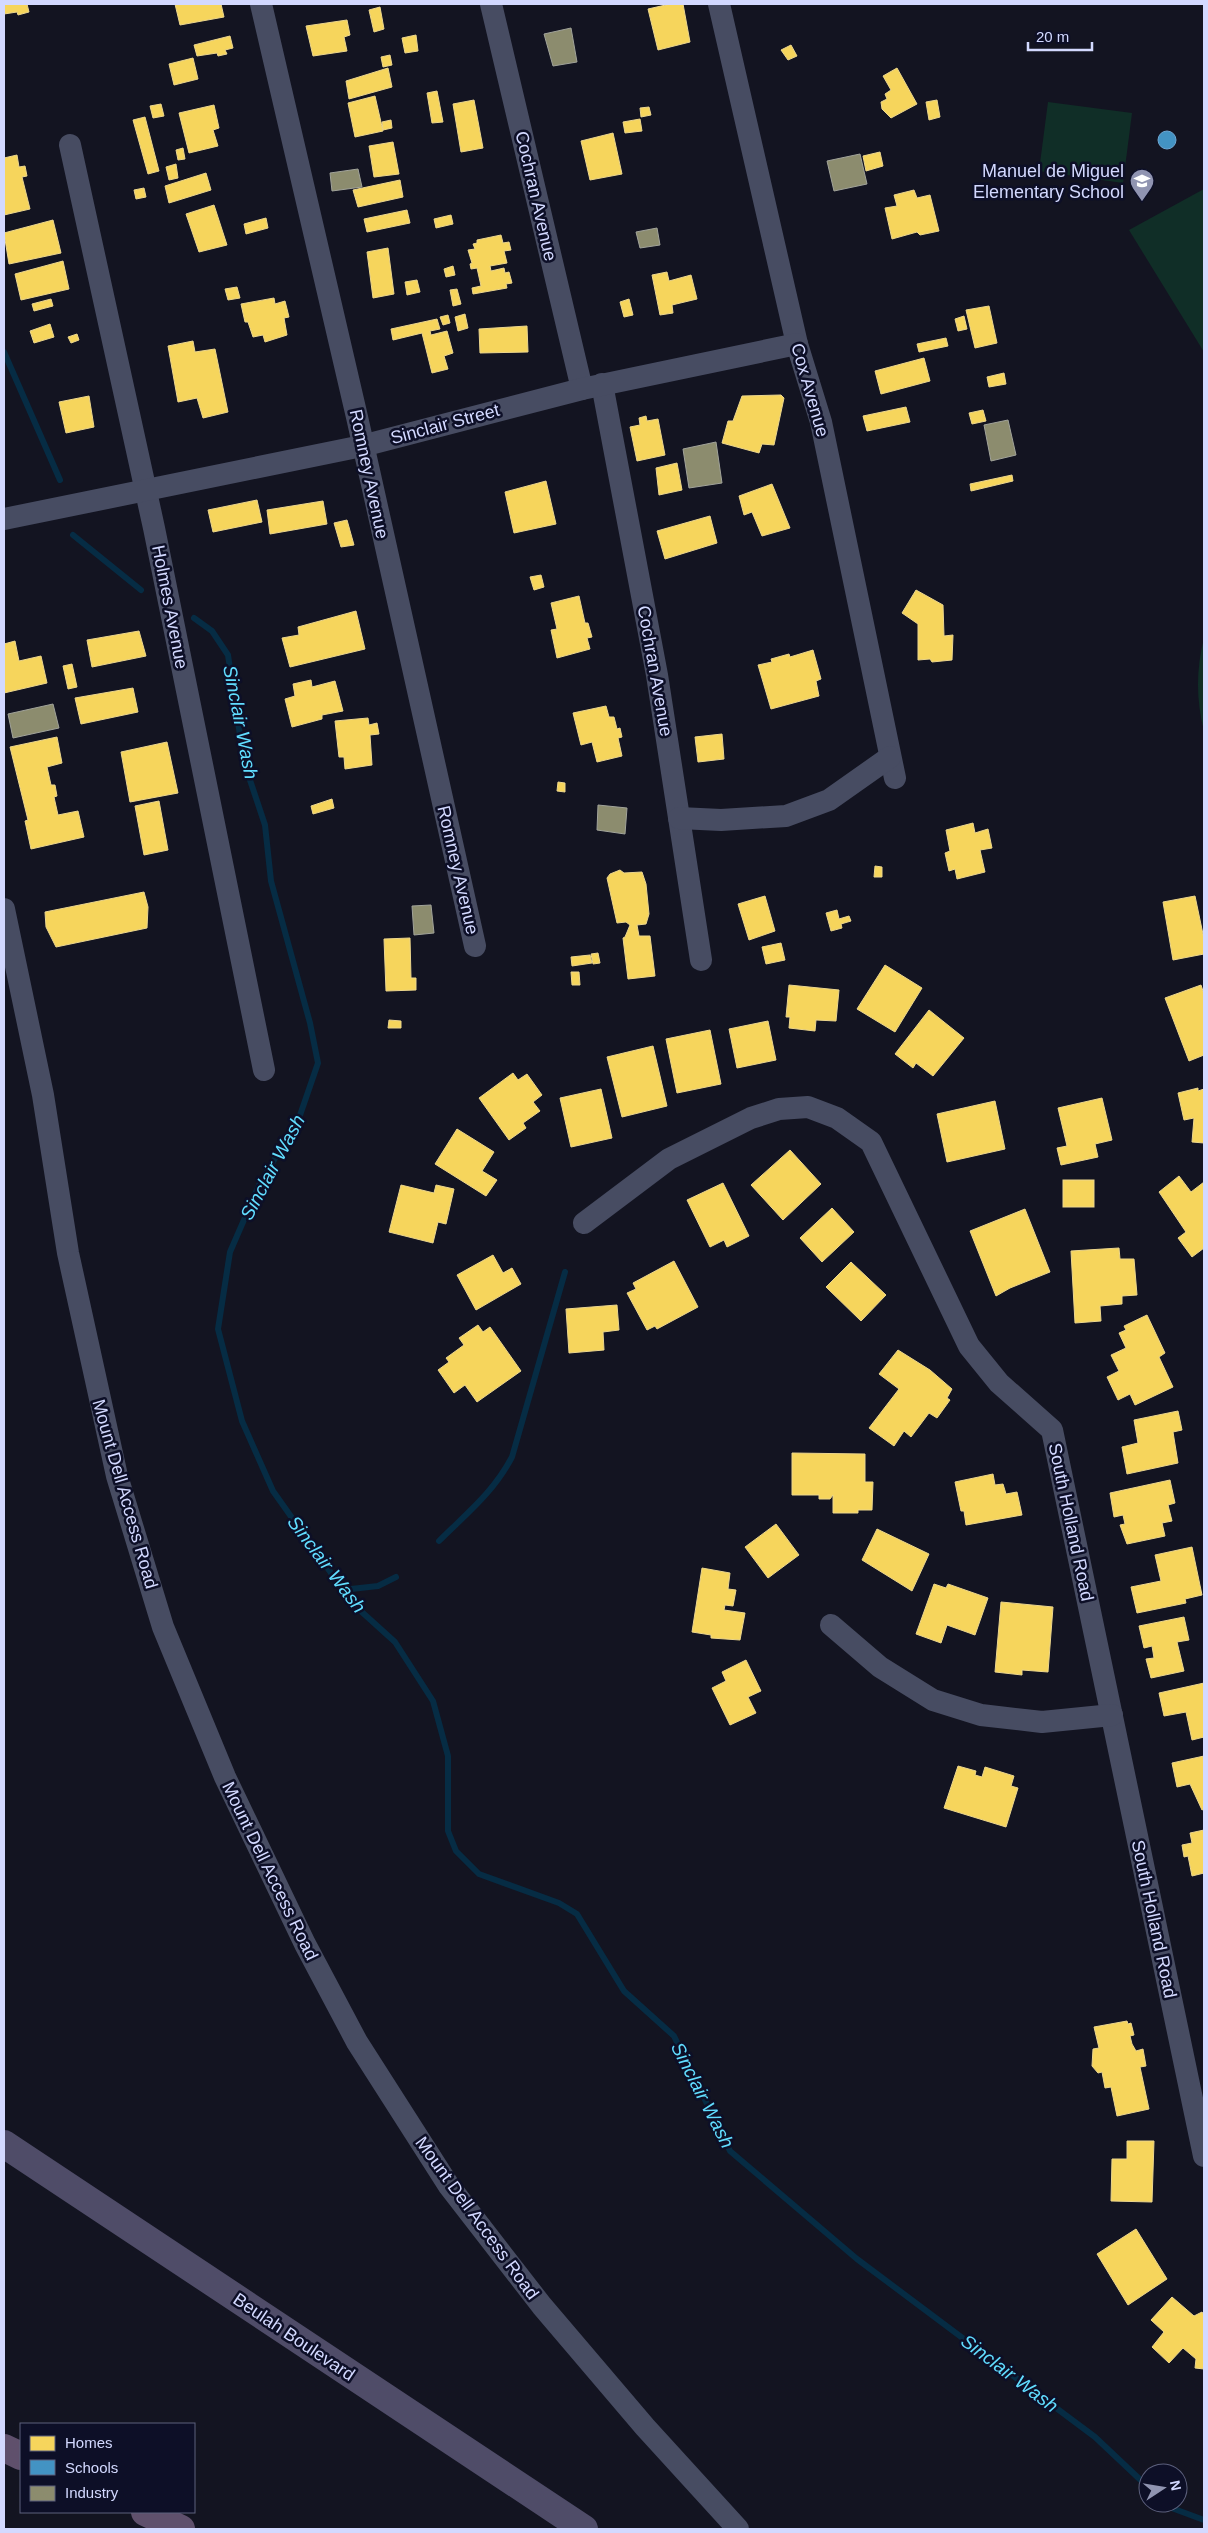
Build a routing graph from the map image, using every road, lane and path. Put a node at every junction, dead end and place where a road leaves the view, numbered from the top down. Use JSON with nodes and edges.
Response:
{"nodes":[{"id":1,"x":261,"y":4,"type":"edge"},
{"id":2,"x":491,"y":4,"type":"edge"},
{"id":3,"x":719,"y":4,"type":"edge"},
{"id":4,"x":70,"y":145,"type":"dead end"},
{"id":5,"x":797,"y":344,"type":"junction"},
{"id":6,"x":592,"y":387,"type":"junction"},
{"id":7,"x":362,"y":446,"type":"junction"},
{"id":8,"x":145,"y":490,"type":"junction"},
{"id":9,"x":4,"y":519,"type":"edge"},
{"id":10,"x":679,"y":818,"type":"junction"},
{"id":11,"x":4,"y":909,"type":"edge"},
{"id":12,"x":475,"y":946,"type":"dead end"},
{"id":13,"x":701,"y":960,"type":"dead end"},
{"id":14,"x":264,"y":1070,"type":"dead end"},
{"id":15,"x":584,"y":1223,"type":"dead end"},
{"id":16,"x":831,"y":1625,"type":"dead end"},
{"id":17,"x":1112,"y":1714,"type":"junction"},
{"id":18,"x":4,"y":2144,"type":"edge"},
{"id":19,"x":1204,"y":2156,"type":"edge"},
{"id":20,"x":4,"y":2448,"type":"edge"},
{"id":21,"x":20,"y":2456,"type":"edge"},
{"id":22,"x":147,"y":2513,"type":"edge"},
{"id":23,"x":181,"y":2529,"type":"edge"},
{"id":24,"x":584,"y":2529,"type":"edge"},
{"id":25,"x":738,"y":2529,"type":"edge"}],
"edges":[{"from":1,"to":7,"type":"street","name":"Romney Avenue"},
{"from":2,"to":6,"type":"street","name":"Cochran Avenue"},
{"from":3,"to":5,"type":"street","name":"Cox Avenue"},
{"from":4,"to":8,"type":"street","name":"Holmes Avenue"},
{"from":5,"to":6,"type":"street","name":"Sinclair Street"},
{"from":5,"to":10,"type":"street","name":"Cox Avenue"},
{"from":6,"to":7,"type":"street","name":"Sinclair Street"},
{"from":6,"to":10,"type":"street","name":"Cochran Avenue"},
{"from":7,"to":8,"type":"street","name":"Sinclair Street"},
{"from":7,"to":12,"type":"street","name":"Romney Avenue"},
{"from":8,"to":9,"type":"street","name":"Sinclair Street"},
{"from":8,"to":14,"type":"street","name":"Holmes Avenue"},
{"from":10,"to":13,"type":"street","name":"Cochran Avenue"},
{"from":11,"to":25,"type":"street","name":"Mount Dell Access Road"},
{"from":15,"to":17,"type":"street","name":"South Holland Road"},
{"from":16,"to":17,"type":"street"},
{"from":17,"to":19,"type":"street","name":"South Holland Road"},
{"from":18,"to":24,"type":"main road","name":"Beulah Boulevard"},
{"from":20,"to":21,"type":"highway"},
{"from":22,"to":23,"type":"highway"}]}
